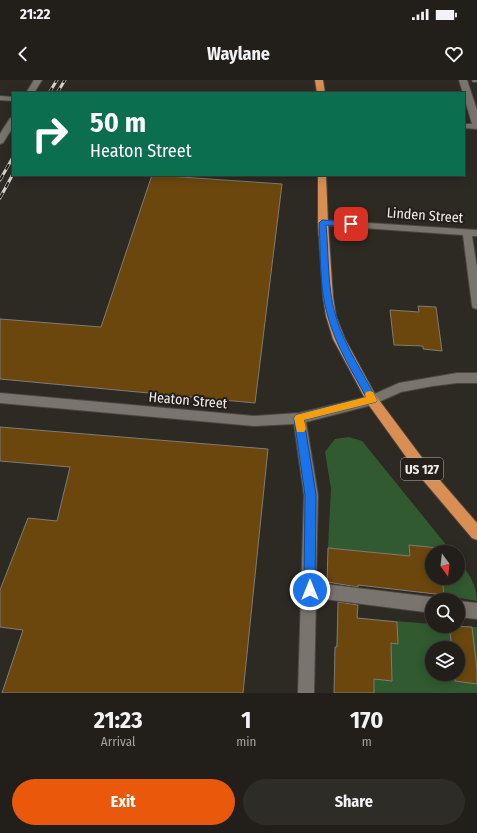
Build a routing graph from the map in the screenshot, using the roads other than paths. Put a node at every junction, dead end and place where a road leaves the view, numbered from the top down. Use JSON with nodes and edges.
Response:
{"nodes":[{"id":1,"x":38,"y":80,"type":"edge"},
{"id":2,"x":319,"y":80,"type":"edge"},
{"id":3,"x":463,"y":80,"type":"edge"},
{"id":4,"x":31,"y":92,"type":"edge"},
{"id":5,"x":321,"y":92,"type":"edge"},
{"id":6,"x":0,"y":98,"type":"edge"},
{"id":7,"x":12,"y":99,"type":"edge"},
{"id":8,"x":12,"y":122,"type":"edge"},
{"id":9,"x":465,"y":126,"type":"edge"},
{"id":10,"x":477,"y":127,"type":"edge"},
{"id":11,"x":0,"y":140,"type":"edge"},
{"id":12,"x":322,"y":176,"type":"edge"},
{"id":13,"x":322,"y":223,"type":"junction"},
{"id":14,"x":472,"y":232,"type":"edge"},
{"id":15,"x":477,"y":305,"type":"edge"},
{"id":16,"x":477,"y":378,"type":"edge"},
{"id":17,"x":0,"y":398,"type":"edge"},
{"id":18,"x":372,"y":400,"type":"junction"},
{"id":19,"x":299,"y":418,"type":"junction"},
{"id":20,"x":477,"y":533,"type":"edge"},
{"id":21,"x":310,"y":590,"type":"junction"},
{"id":22,"x":425,"y":604,"type":"edge"},
{"id":23,"x":465,"y":610,"type":"edge"},
{"id":24,"x":477,"y":611,"type":"edge"},
{"id":25,"x":306,"y":693,"type":"edge"}],
"edges":[{"from":1,"to":4,"type":"street"},
{"from":2,"to":5,"type":"highway"},
{"from":3,"to":10,"type":"street"},
{"from":6,"to":7,"type":"street"},
{"from":8,"to":11,"type":"street"},
{"from":9,"to":10,"type":"street"},
{"from":12,"to":13,"type":"highway","number":"US 127"},
{"from":13,"to":14,"type":"street","name":"Linden Street"},
{"from":13,"to":18,"type":"highway","number":"US 127"},
{"from":14,"to":15,"type":"street"},
{"from":16,"to":18,"type":"street","name":"Heaton Street"},
{"from":17,"to":19,"type":"street","name":"Heaton Street"},
{"from":18,"to":19,"type":"street","name":"Heaton Street"},
{"from":18,"to":20,"type":"highway","number":"US 127"},
{"from":19,"to":21,"type":"street"},
{"from":21,"to":22,"type":"street"},
{"from":21,"to":25,"type":"street"},
{"from":23,"to":24,"type":"street"}]}
